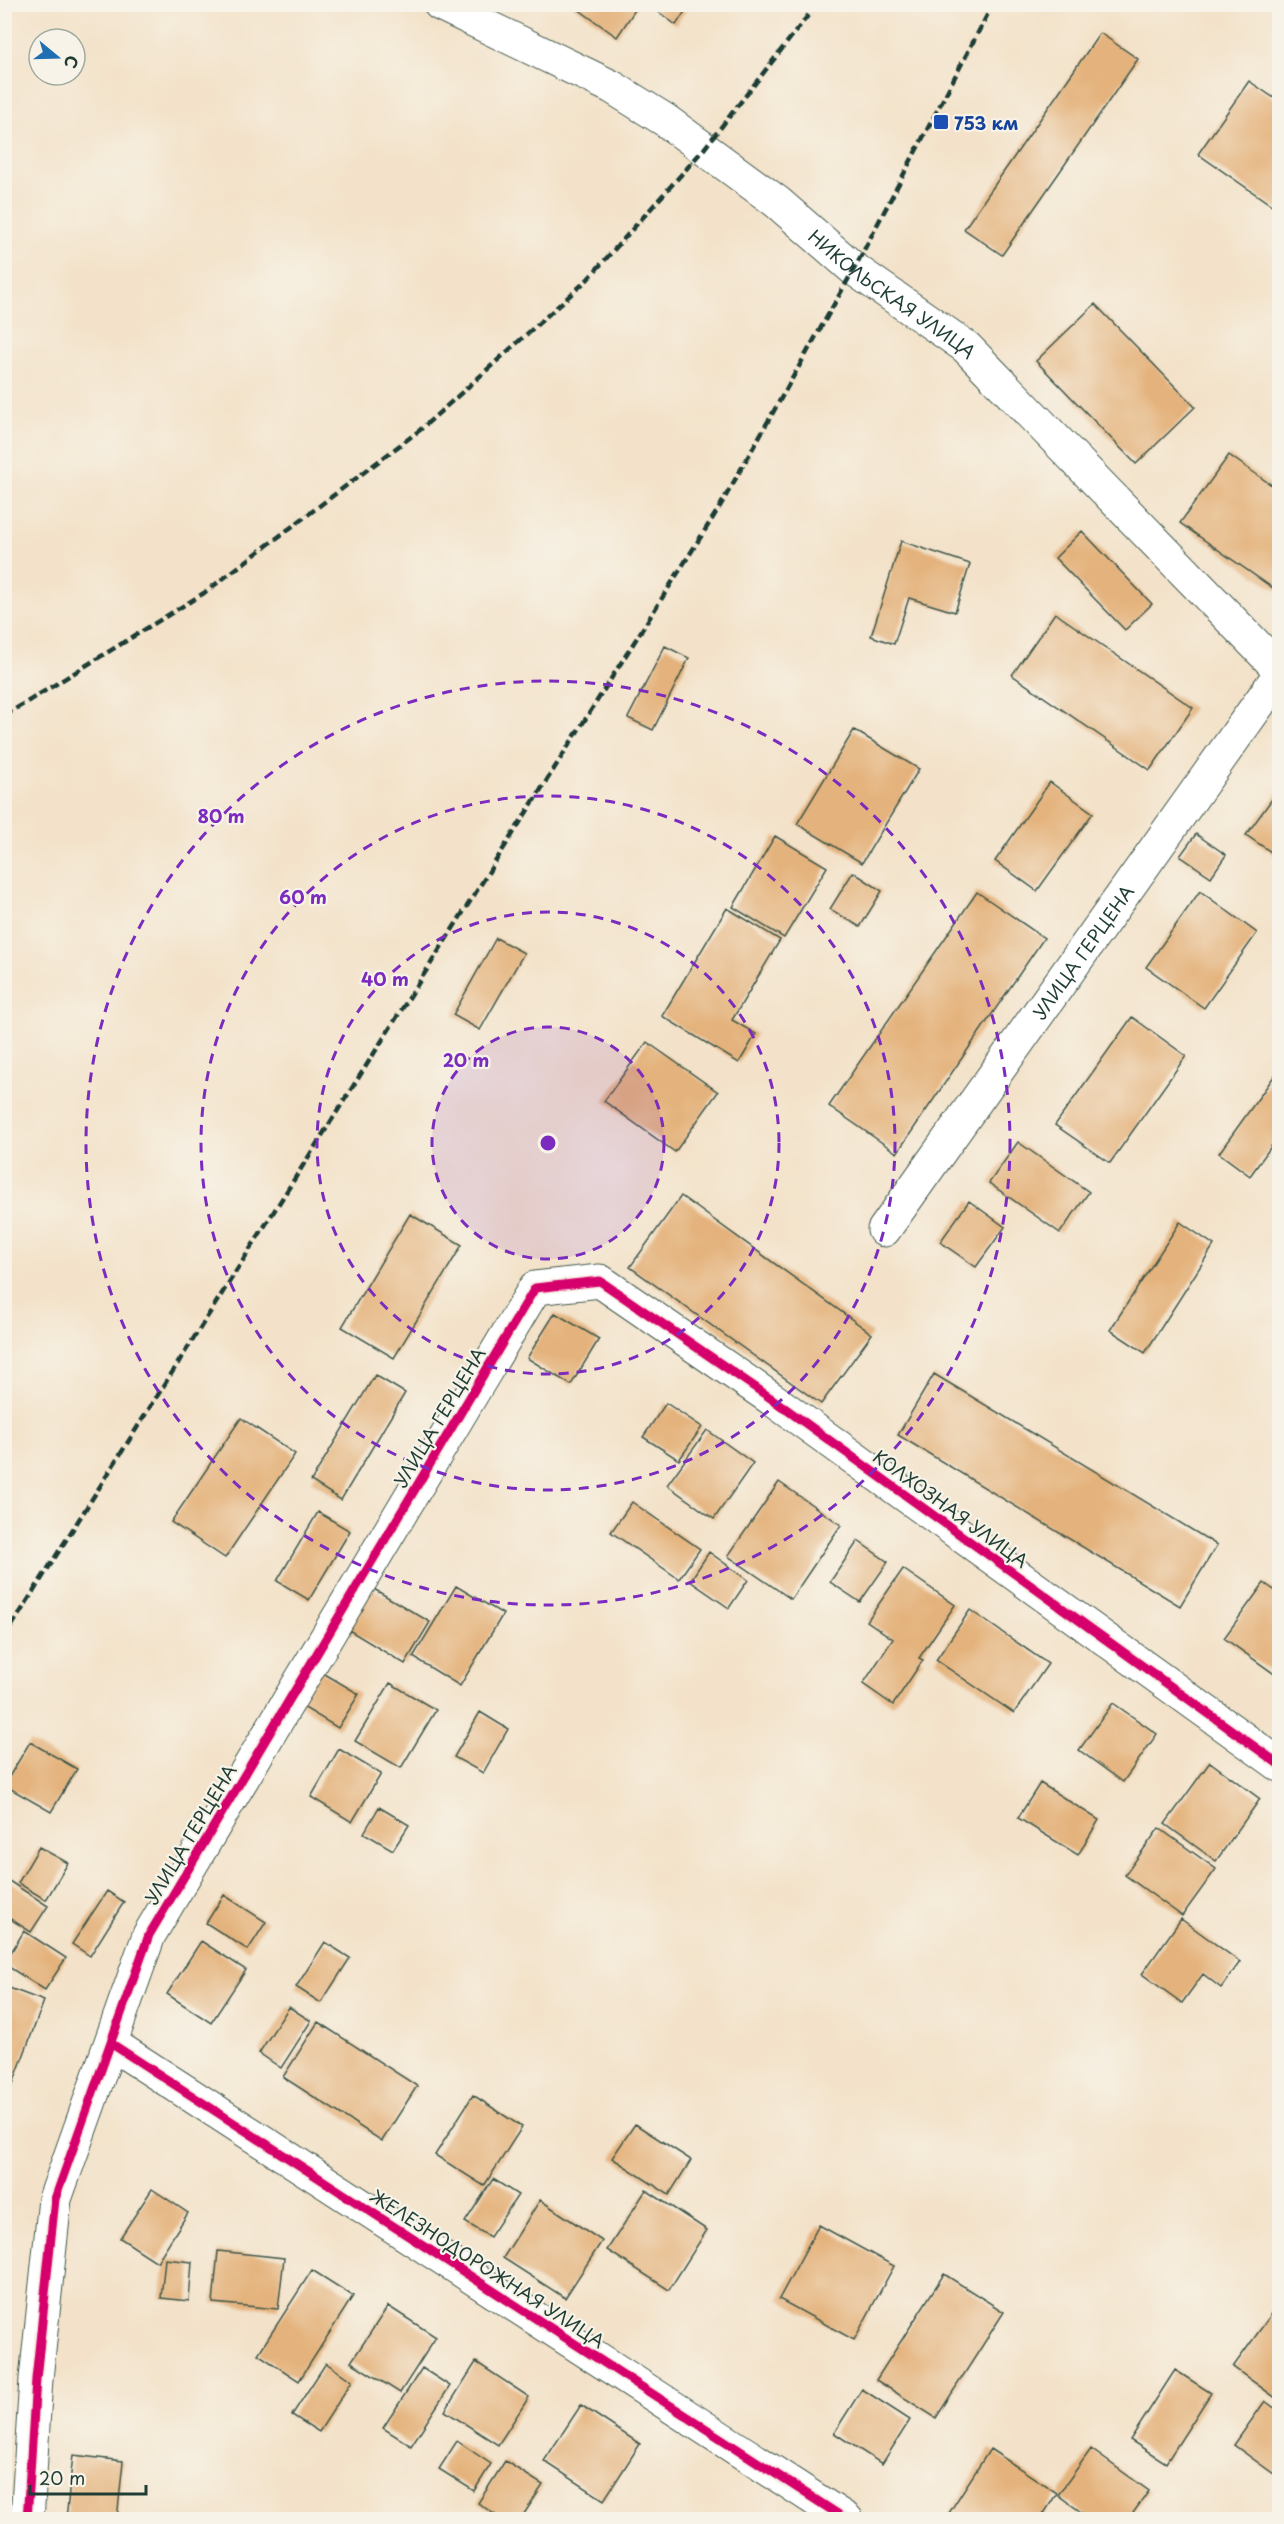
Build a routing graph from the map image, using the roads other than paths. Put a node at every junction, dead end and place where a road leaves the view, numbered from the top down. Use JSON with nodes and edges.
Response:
{"nodes":[{"id":1,"x":440,"y":4,"type":"edge"},
{"id":2,"x":1280,"y":672,"type":"edge"},
{"id":3,"x":884,"y":1230,"type":"dead end"},
{"id":4,"x":600,"y":1281,"type":"joint"},
{"id":5,"x":1280,"y":1765,"type":"edge"},
{"id":6,"x":112,"y":2044,"type":"junction"},
{"id":7,"x":27,"y":2520,"type":"edge"},
{"id":8,"x":847,"y":2520,"type":"edge"}],
"edges":[{"from":1,"to":2,"type":"street","name":"НИКОЛЬСКАЯ УЛИЦА"},
{"from":2,"to":3,"type":"street","name":"УЛИЦА ГЕРЦЕНА"},
{"from":4,"to":5,"type":"street","name":"КОЛХОЗНАЯ УЛИЦА"},
{"from":4,"to":6,"type":"street","name":"УЛИЦА ГЕРЦЕНА"},
{"from":6,"to":7,"type":"street","name":"УЛИЦА ГЕРЦЕНА"},
{"from":6,"to":8,"type":"street","name":"ЖЕЛЕЗНОДОРОЖНАЯ УЛИЦА"}]}
